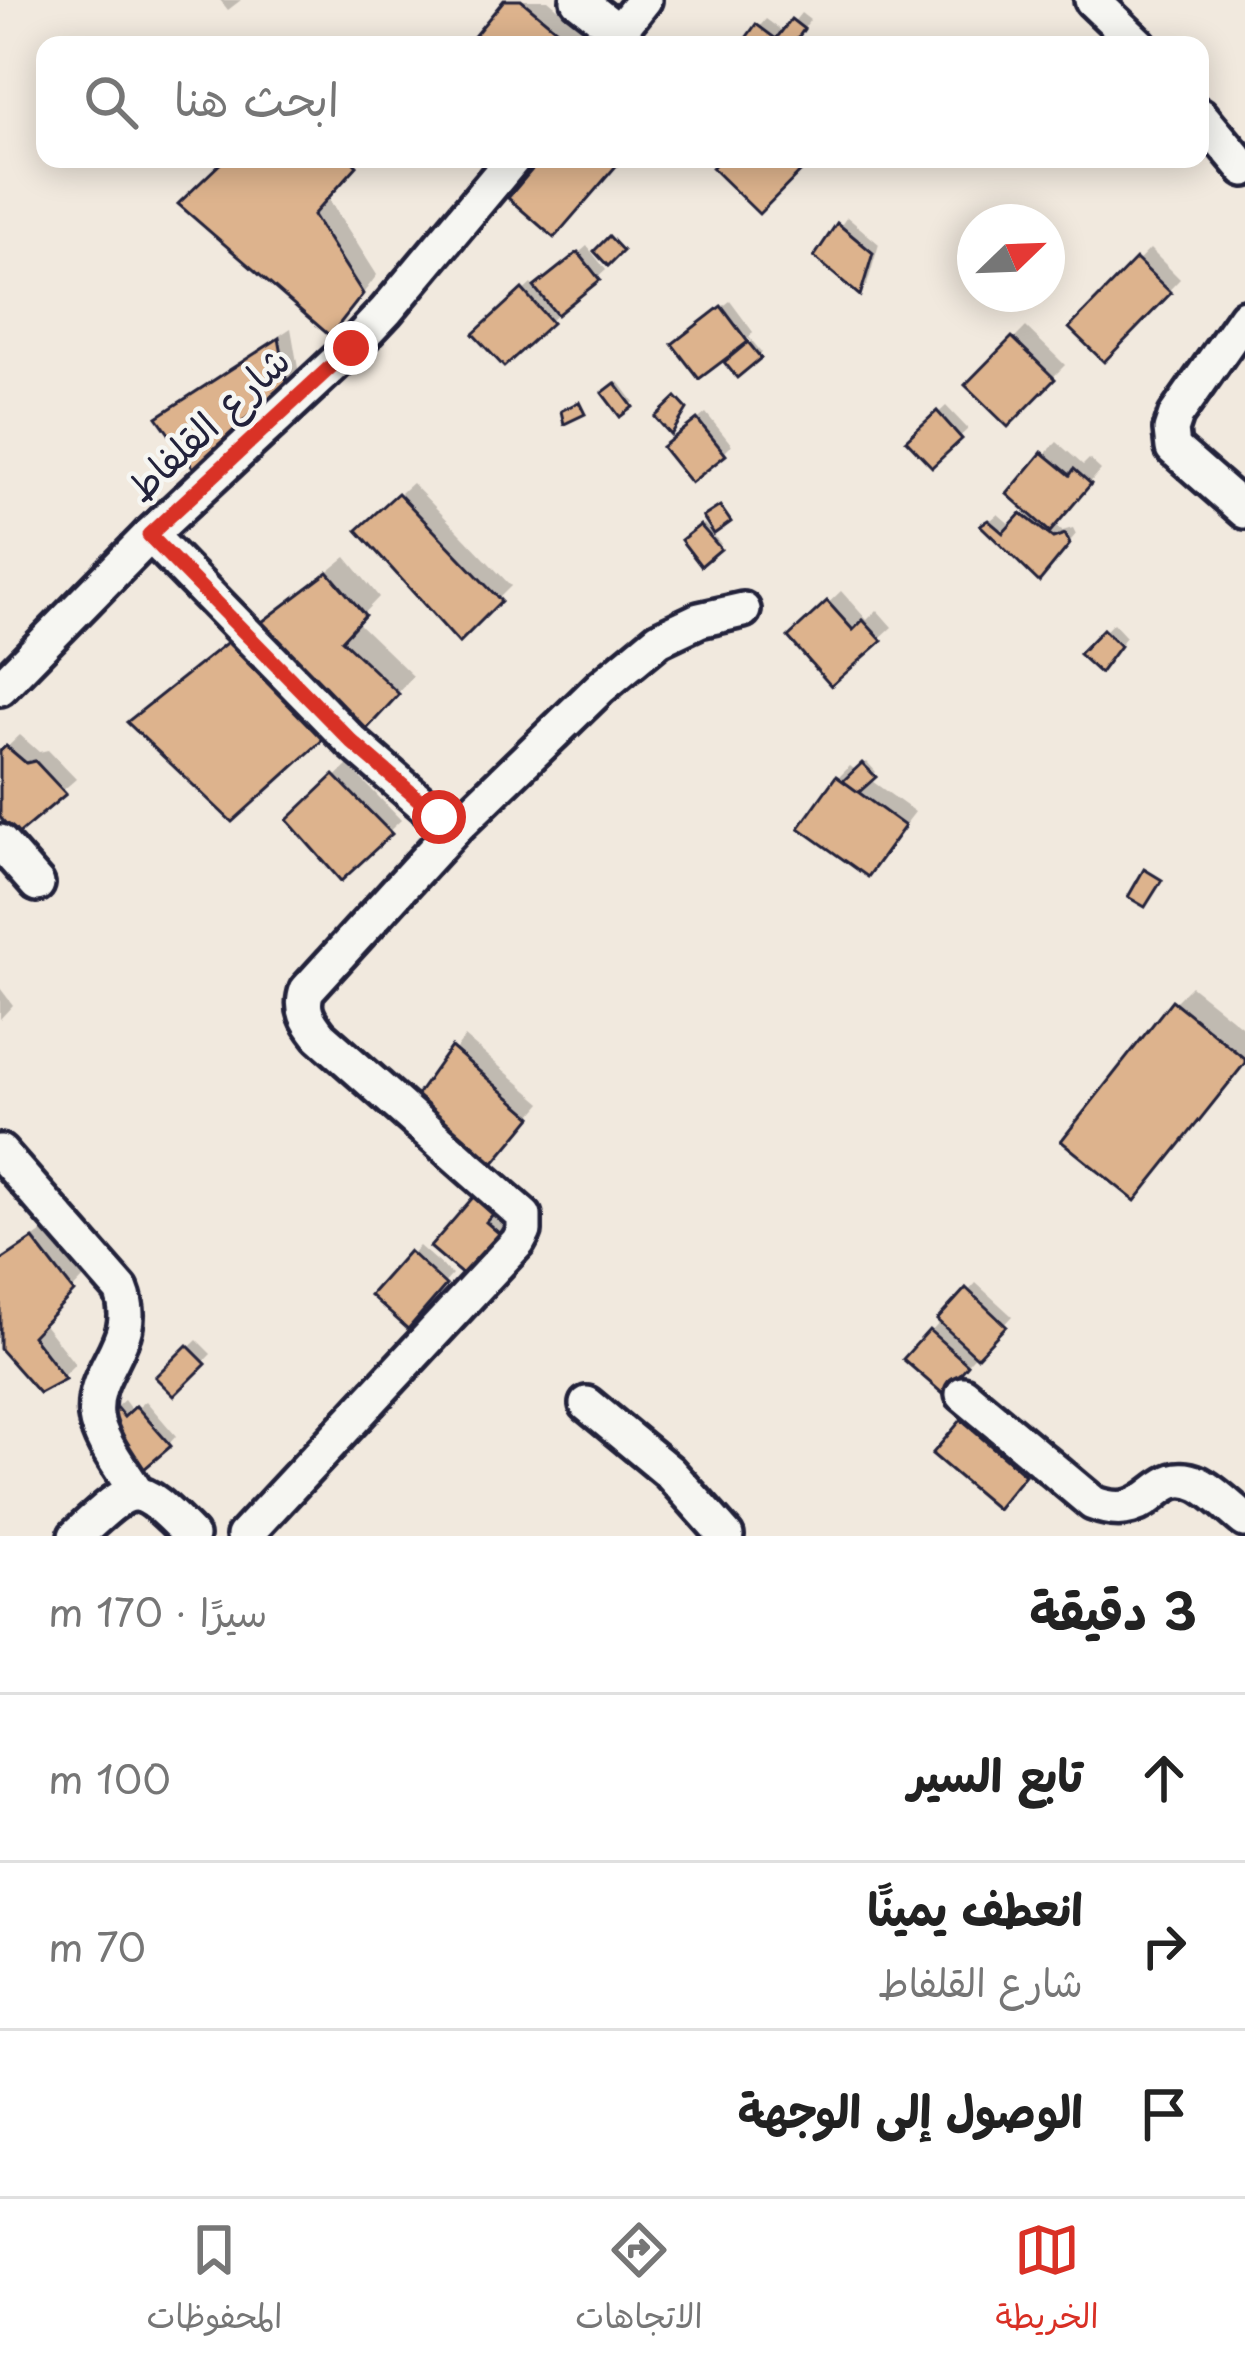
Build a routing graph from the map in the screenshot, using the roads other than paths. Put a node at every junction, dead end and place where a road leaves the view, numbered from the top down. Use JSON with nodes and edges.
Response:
{"nodes":[{"id":1,"x":578,"y":0,"type":"edge"},
{"id":2,"x":644,"y":0,"type":"edge"},
{"id":3,"x":1092,"y":0,"type":"edge"},
{"id":4,"x":612,"y":36,"type":"edge"},
{"id":5,"x":616,"y":36,"type":"edge"},
{"id":6,"x":1130,"y":36,"type":"edge"},
{"id":7,"x":1209,"y":126,"type":"edge"},
{"id":8,"x":505,"y":168,"type":"edge"},
{"id":9,"x":1245,"y":169,"type":"edge"},
{"id":10,"x":1245,"y":317,"type":"edge"},
{"id":11,"x":1245,"y":511,"type":"edge"},
{"id":12,"x":149,"y":535,"type":"junction"},
{"id":13,"x":742,"y":610,"type":"dead end"},
{"id":14,"x":0,"y":688,"type":"edge"},
{"id":15,"x":453,"y":830,"type":"junction"},
{"id":16,"x":0,"y":842,"type":"edge"},
{"id":17,"x":37,"y":884,"type":"dead end"},
{"id":18,"x":0,"y":1152,"type":"edge"},
{"id":19,"x":963,"y":1394,"type":"dead end"},
{"id":20,"x":587,"y":1404,"type":"dead end"},
{"id":21,"x":136,"y":1492,"type":"junction"},
{"id":22,"x":1245,"y":1520,"type":"edge"},
{"id":23,"x":76,"y":1536,"type":"edge"},
{"id":24,"x":191,"y":1536,"type":"edge"},
{"id":25,"x":244,"y":1536,"type":"edge"},
{"id":26,"x":726,"y":1536,"type":"edge"}],
"edges":[{"from":1,"to":4,"type":"street"},
{"from":2,"to":5,"type":"street"},
{"from":3,"to":6,"type":"street"},
{"from":7,"to":9,"type":"street"},
{"from":8,"to":12,"type":"street","name":"شارع القلفاط"},
{"from":10,"to":11,"type":"street"},
{"from":12,"to":14,"type":"street","name":"شارع القلفاط"},
{"from":12,"to":15,"type":"street"},
{"from":13,"to":15,"type":"street"},
{"from":15,"to":25,"type":"street"},
{"from":16,"to":17,"type":"street"},
{"from":18,"to":21,"type":"street"},
{"from":19,"to":22,"type":"street"},
{"from":20,"to":26,"type":"street"},
{"from":21,"to":23,"type":"street"},
{"from":21,"to":24,"type":"street"}]}
